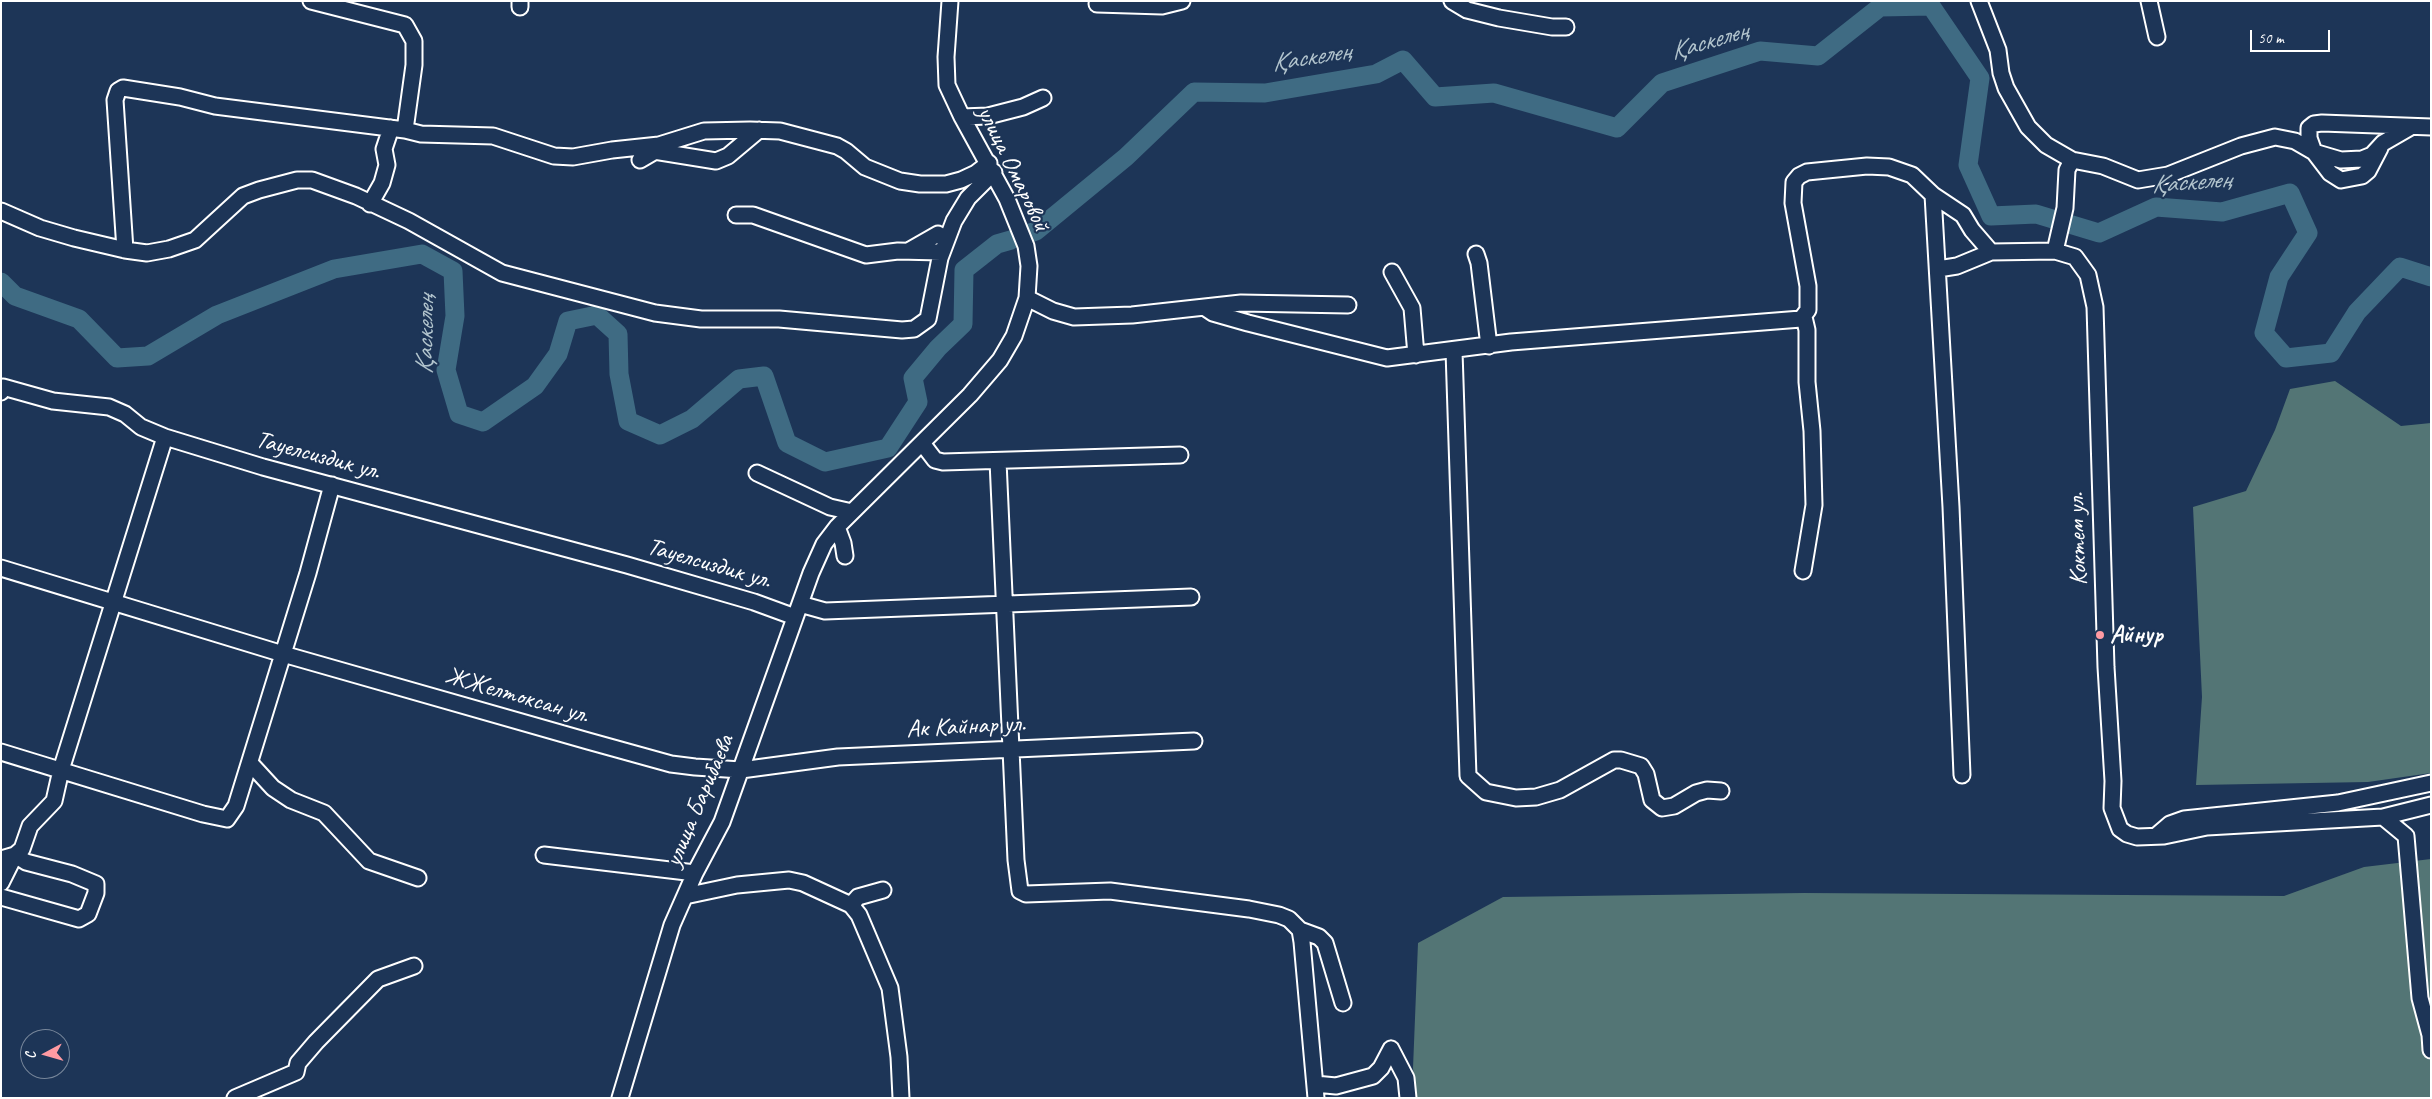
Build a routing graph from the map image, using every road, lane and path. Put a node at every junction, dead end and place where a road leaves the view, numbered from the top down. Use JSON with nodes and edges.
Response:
{"nodes":[{"id":1,"x":311,"y":1,"type":"edge"},
{"id":2,"x":950,"y":1,"type":"edge"},
{"id":3,"x":1182,"y":1,"type":"edge"},
{"id":4,"x":1452,"y":1,"type":"edge"},
{"id":5,"x":1979,"y":1,"type":"edge"},
{"id":6,"x":2149,"y":1,"type":"edge"},
{"id":7,"x":1097,"y":4,"type":"dead end"},
{"id":8,"x":1566,"y":27,"type":"dead end"},
{"id":9,"x":2157,"y":37,"type":"dead end"},
{"id":10,"x":1043,"y":98,"type":"dead end"},
{"id":11,"x":962,"y":117,"type":"junction"},
{"id":12,"x":2431,"y":127,"type":"edge"},
{"id":13,"x":2410,"y":128,"type":"junction"},
{"id":14,"x":398,"y":129,"type":"junction"},
{"id":15,"x":759,"y":130,"type":"junction"},
{"id":16,"x":657,"y":148,"type":"junction"},
{"id":17,"x":2314,"y":152,"type":"junction"},
{"id":18,"x":640,"y":160,"type":"dead end"},
{"id":19,"x":2070,"y":165,"type":"junction"},
{"id":20,"x":991,"y":167,"type":"junction"},
{"id":21,"x":1933,"y":195,"type":"junction"},
{"id":22,"x":370,"y":204,"type":"junction"},
{"id":23,"x":1,"y":211,"type":"edge"},
{"id":24,"x":736,"y":215,"type":"dead end"},
{"id":25,"x":938,"y":234,"type":"dead end"},
{"id":26,"x":124,"y":250,"type":"junction"},
{"id":27,"x":2054,"y":251,"type":"junction"},
{"id":28,"x":906,"y":252,"type":"junction"},
{"id":29,"x":941,"y":252,"type":"junction"},
{"id":30,"x":1991,"y":252,"type":"junction"},
{"id":31,"x":1476,"y":254,"type":"dead end"},
{"id":32,"x":1938,"y":269,"type":"junction"},
{"id":33,"x":1392,"y":272,"type":"dead end"},
{"id":34,"x":1027,"y":298,"type":"junction"},
{"id":35,"x":1348,"y":304,"type":"dead end"},
{"id":36,"x":1204,"y":308,"type":"junction"},
{"id":37,"x":1804,"y":317,"type":"junction"},
{"id":38,"x":1489,"y":346,"type":"junction"},
{"id":39,"x":1454,"y":351,"type":"junction"},
{"id":40,"x":1416,"y":355,"type":"junction"},
{"id":41,"x":1,"y":392,"type":"edge"},
{"id":42,"x":165,"y":437,"type":"junction"},
{"id":43,"x":922,"y":443,"type":"junction"},
{"id":44,"x":1180,"y":455,"type":"dead end"},
{"id":45,"x":998,"y":461,"type":"junction"},
{"id":46,"x":757,"y":473,"type":"dead end"},
{"id":47,"x":332,"y":485,"type":"junction"},
{"id":48,"x":852,"y":512,"type":"junction"},
{"id":49,"x":837,"y":527,"type":"junction"},
{"id":50,"x":845,"y":556,"type":"dead end"},
{"id":51,"x":1,"y":568,"type":"edge"},
{"id":52,"x":1803,"y":570,"type":"dead end"},
{"id":53,"x":1191,"y":597,"type":"dead end"},
{"id":54,"x":114,"y":602,"type":"junction"},
{"id":55,"x":1005,"y":606,"type":"junction"},
{"id":56,"x":797,"y":611,"type":"junction"},
{"id":57,"x":283,"y":654,"type":"junction"},
{"id":58,"x":1194,"y":741,"type":"dead end"},
{"id":59,"x":1012,"y":749,"type":"junction"},
{"id":60,"x":1,"y":752,"type":"edge"},
{"id":61,"x":250,"y":763,"type":"junction"},
{"id":62,"x":61,"y":770,"type":"junction"},
{"id":63,"x":741,"y":770,"type":"junction"},
{"id":64,"x":1962,"y":775,"type":"dead end"},
{"id":65,"x":2431,"y":783,"type":"edge"},
{"id":66,"x":1721,"y":792,"type":"dead end"},
{"id":67,"x":2431,"y":805,"type":"edge"},
{"id":68,"x":2382,"y":818,"type":"junction"},
{"id":69,"x":2156,"y":836,"type":"junction"},
{"id":70,"x":544,"y":855,"type":"dead end"},
{"id":71,"x":8,"y":857,"type":"edge"},
{"id":72,"x":695,"y":873,"type":"junction"},
{"id":73,"x":418,"y":878,"type":"dead end"},
{"id":74,"x":1,"y":883,"type":"edge"},
{"id":75,"x":883,"y":890,"type":"dead end"},
{"id":76,"x":685,"y":896,"type":"junction"},
{"id":77,"x":1,"y":897,"type":"edge"},
{"id":78,"x":851,"y":905,"type":"junction"},
{"id":79,"x":1300,"y":930,"type":"junction"},
{"id":80,"x":414,"y":966,"type":"dead end"},
{"id":81,"x":1343,"y":1003,"type":"dead end"},
{"id":82,"x":2431,"y":1050,"type":"edge"},
{"id":83,"x":1315,"y":1091,"type":"edge"},
{"id":84,"x":235,"y":1098,"type":"edge"},
{"id":85,"x":620,"y":1098,"type":"edge"},
{"id":86,"x":901,"y":1098,"type":"edge"},
{"id":87,"x":1408,"y":1098,"type":"edge"}],
"edges":[{"from":1,"to":14,"type":"street"},
{"from":2,"to":11,"type":"street","name":"улица Омаровой"},
{"from":3,"to":7,"type":"street"},
{"from":4,"to":8,"type":"street"},
{"from":5,"to":19,"type":"street"},
{"from":6,"to":9,"type":"street"},
{"from":10,"to":11,"type":"street"},
{"from":11,"to":20,"type":"street","name":"улица Омаровой"},
{"from":12,"to":13,"type":"street"},
{"from":13,"to":17,"type":"street"},
{"from":13,"to":17,"type":"street"},
{"from":14,"to":16,"type":"street"},
{"from":14,"to":22,"type":"street"},
{"from":14,"to":26,"type":"street"},
{"from":15,"to":16,"type":"street"},
{"from":15,"to":16,"type":"street"},
{"from":15,"to":20,"type":"street"},
{"from":16,"to":18,"type":"street"},
{"from":17,"to":19,"type":"street"},
{"from":19,"to":27,"type":"street"},
{"from":20,"to":29,"type":"street"},
{"from":20,"to":34,"type":"street","name":"улица Омаровой"},
{"from":21,"to":30,"type":"street"},
{"from":21,"to":32,"type":"street"},
{"from":21,"to":37,"type":"street"},
{"from":22,"to":26,"type":"street"},
{"from":22,"to":29,"type":"street"},
{"from":23,"to":26,"type":"street"},
{"from":24,"to":28,"type":"street"},
{"from":25,"to":28,"type":"street"},
{"from":27,"to":30,"type":"street"},
{"from":27,"to":69,"type":"street","name":"Коктем ул."},
{"from":28,"to":29,"type":"street"},
{"from":30,"to":32,"type":"street"},
{"from":31,"to":38,"type":"street"},
{"from":32,"to":64,"type":"street"},
{"from":33,"to":40,"type":"street"},
{"from":34,"to":36,"type":"street"},
{"from":34,"to":43,"type":"street","name":"улица Омаровой"},
{"from":35,"to":36,"type":"street"},
{"from":36,"to":40,"type":"street"},
{"from":37,"to":38,"type":"street"},
{"from":37,"to":52,"type":"street"},
{"from":38,"to":39,"type":"street"},
{"from":39,"to":40,"type":"street"},
{"from":39,"to":66,"type":"street"},
{"from":41,"to":42,"type":"street","name":"Тауелсиздик ул."},
{"from":42,"to":47,"type":"street","name":"Тауелсиздик ул."},
{"from":42,"to":54,"type":"street"},
{"from":43,"to":45,"type":"street"},
{"from":43,"to":48,"type":"street","name":"улица Омаровой"},
{"from":44,"to":45,"type":"street"},
{"from":45,"to":55,"type":"street"},
{"from":46,"to":48,"type":"street"},
{"from":47,"to":56,"type":"street","name":"Тауелсиздик ул."},
{"from":47,"to":57,"type":"street"},
{"from":48,"to":49,"type":"street","name":"улица Омаровой"},
{"from":49,"to":50,"type":"street"},
{"from":49,"to":56,"type":"street","name":"улица Барибаева"},
{"from":51,"to":54,"type":"street","name":"ЖЖелтоксан ул."},
{"from":53,"to":55,"type":"street","name":"Тауелсиздик ул."},
{"from":54,"to":57,"type":"street","name":"ЖЖелтоксан ул."},
{"from":54,"to":62,"type":"street"},
{"from":55,"to":56,"type":"street","name":"Тауелсиздик ул."},
{"from":55,"to":59,"type":"street"},
{"from":56,"to":63,"type":"street","name":"улица Барибаева"},
{"from":57,"to":61,"type":"street"},
{"from":57,"to":63,"type":"street","name":"ЖЖелтоксан ул."},
{"from":58,"to":59,"type":"street","name":"Ак Кайнар ул."},
{"from":59,"to":63,"type":"street","name":"Ак Кайнар ул."},
{"from":59,"to":79,"type":"street"},
{"from":60,"to":62,"type":"street"},
{"from":61,"to":62,"type":"street"},
{"from":61,"to":73,"type":"street"},
{"from":62,"to":71,"type":"street"},
{"from":63,"to":72,"type":"street","name":"улица Барибаева"},
{"from":65,"to":69,"type":"street"},
{"from":67,"to":68,"type":"street","name":"Коктем ул."},
{"from":68,"to":69,"type":"street","name":"Коктем ул."},
{"from":68,"to":82,"type":"street"},
{"from":70,"to":72,"type":"street"},
{"from":71,"to":74,"type":"street"},
{"from":71,"to":77,"type":"street"},
{"from":72,"to":76,"type":"street","name":"улица Барибаева"},
{"from":75,"to":78,"type":"street"},
{"from":76,"to":78,"type":"street"},
{"from":76,"to":85,"type":"street","name":"улица Барибаева"},
{"from":78,"to":86,"type":"street"},
{"from":79,"to":81,"type":"street"},
{"from":79,"to":83,"type":"street"},
{"from":80,"to":84,"type":"street"},
{"from":83,"to":87,"type":"street"}]}
